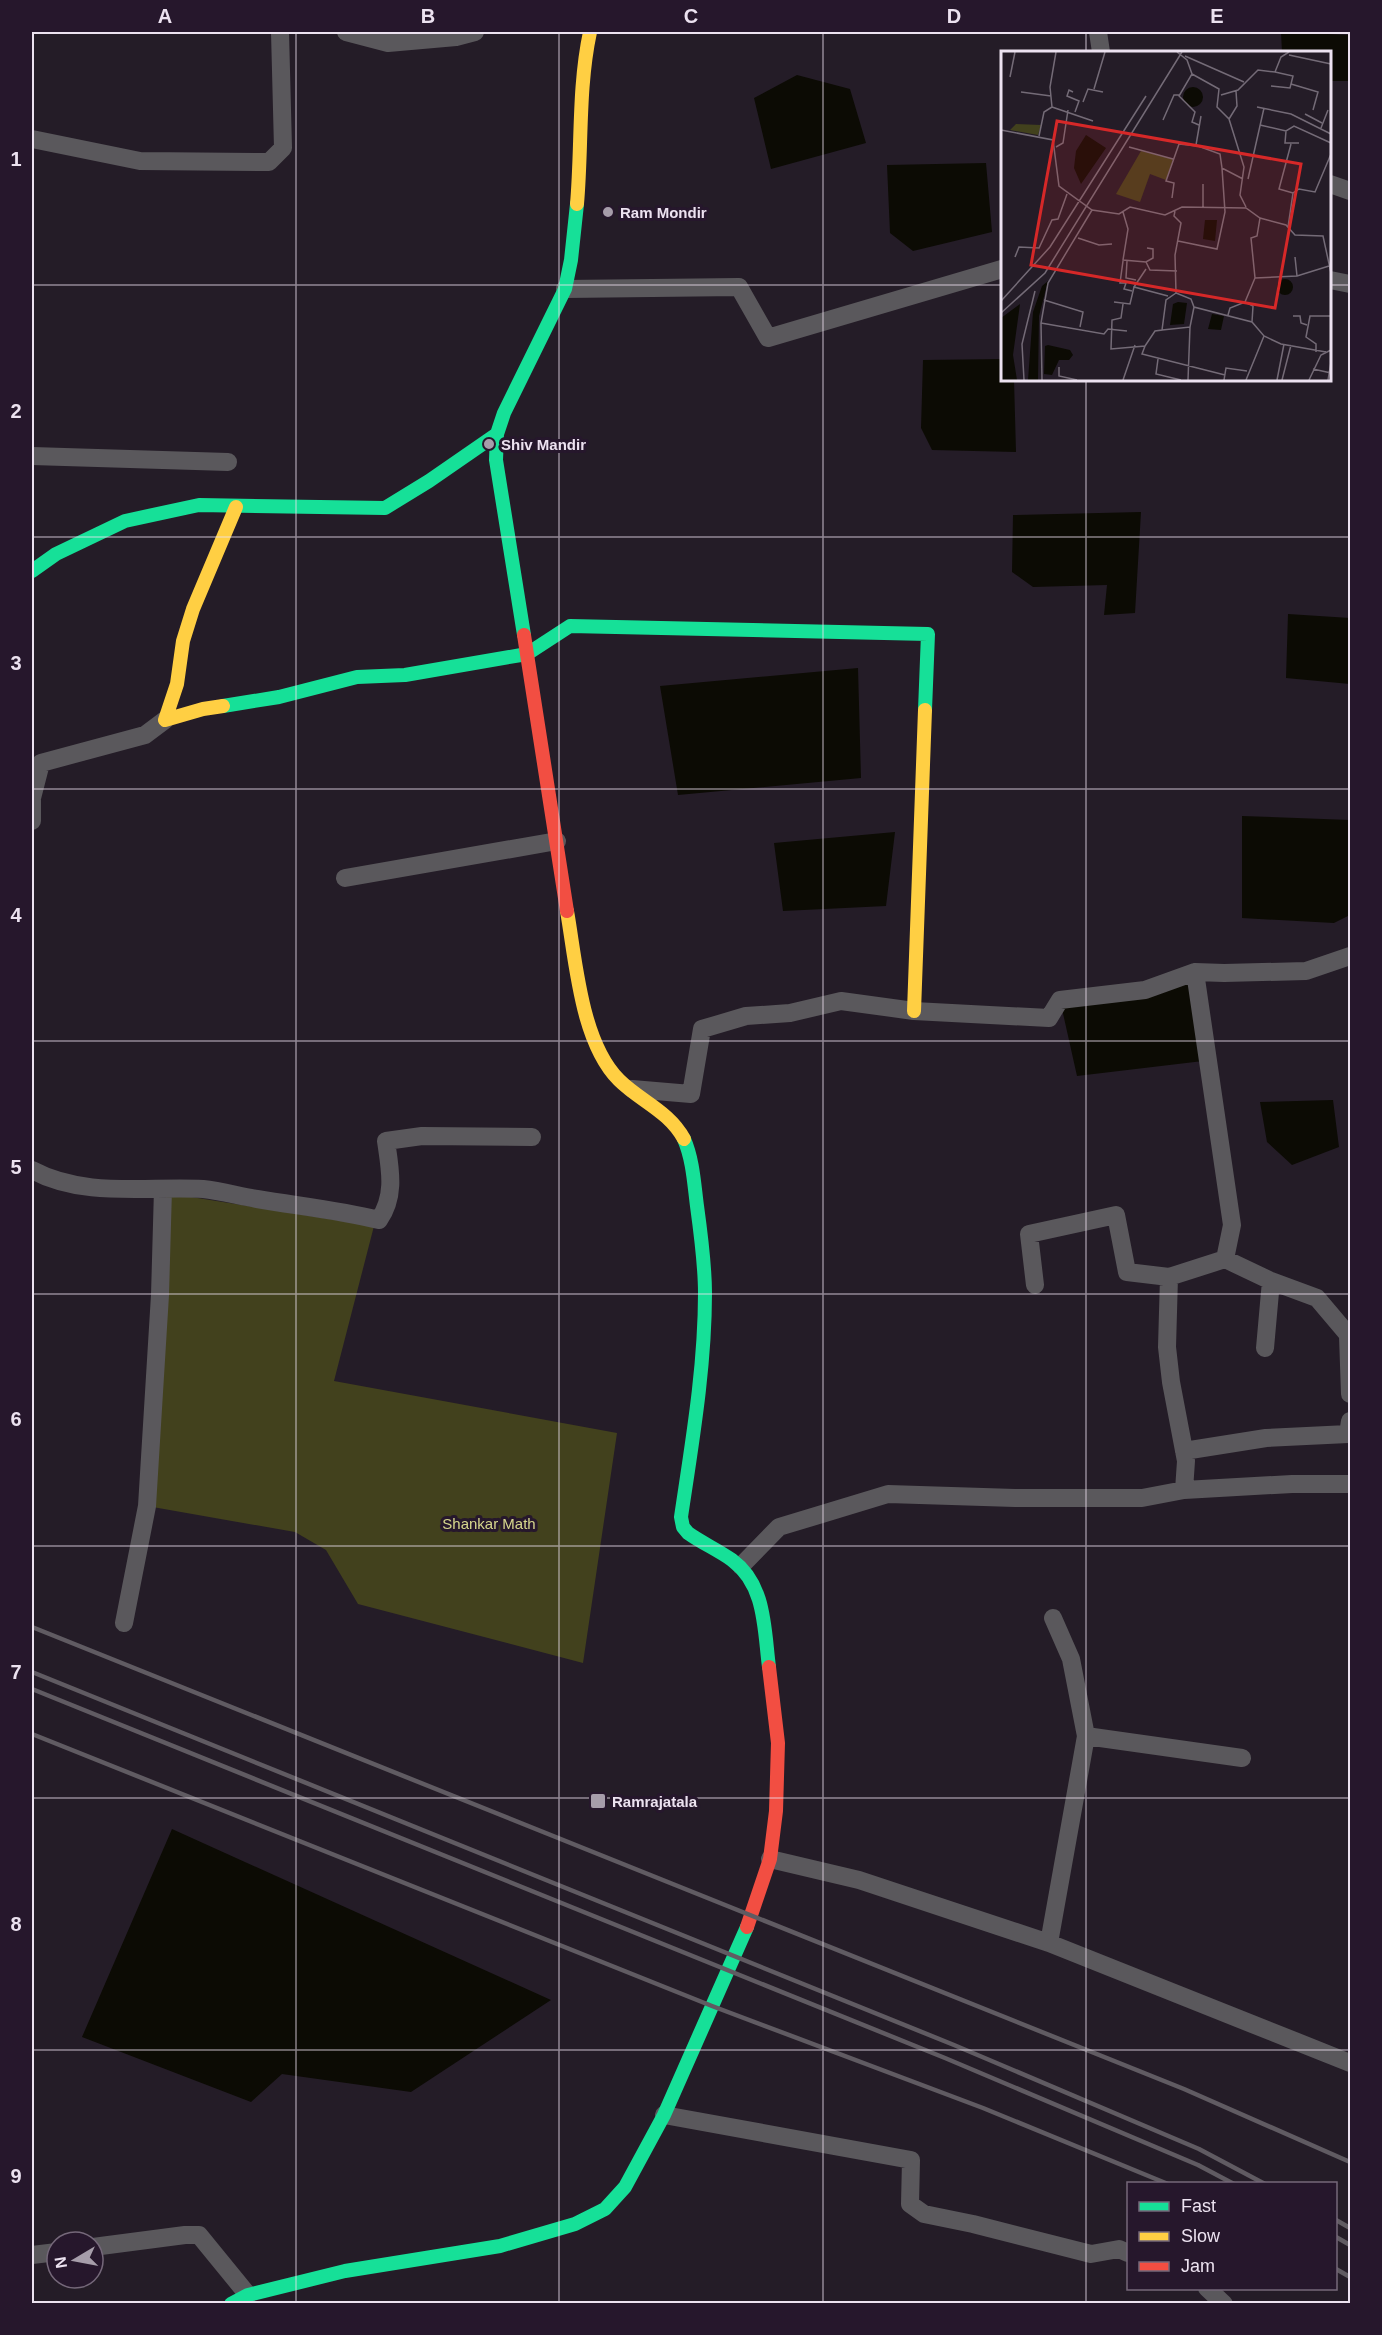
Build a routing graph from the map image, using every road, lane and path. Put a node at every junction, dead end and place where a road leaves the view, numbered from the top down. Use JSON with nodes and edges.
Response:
{"nodes":[{"id":1,"x":280,"y":32,"type":"edge"},
{"id":2,"x":346,"y":32,"type":"edge"},
{"id":3,"x":475,"y":32,"type":"edge"},
{"id":4,"x":590,"y":32,"type":"edge"},
{"id":5,"x":1098,"y":32,"type":"edge"},
{"id":6,"x":1101,"y":51,"type":"edge"},
{"id":7,"x":32,"y":139,"type":"edge"},
{"id":8,"x":1331,"y":185,"type":"edge"},
{"id":9,"x":1350,"y":192,"type":"edge"},
{"id":10,"x":1001,"y":269,"type":"edge"},
{"id":11,"x":1331,"y":280,"type":"edge"},
{"id":12,"x":1350,"y":284,"type":"edge"},
{"id":13,"x":565,"y":289,"type":"junction"},
{"id":14,"x":497,"y":434,"type":"junction"},
{"id":15,"x":32,"y":456,"type":"edge"},
{"id":16,"x":228,"y":462,"type":"dead end"},
{"id":17,"x":236,"y":507,"type":"junction"},
{"id":18,"x":32,"y":571,"type":"edge"},
{"id":19,"x":527,"y":654,"type":"junction"},
{"id":20,"x":165,"y":720,"type":"junction"},
{"id":21,"x":32,"y":821,"type":"edge"},
{"id":22,"x":557,"y":841,"type":"junction"},
{"id":23,"x":345,"y":878,"type":"dead end"},
{"id":24,"x":1350,"y":956,"type":"edge"},
{"id":25,"x":1195,"y":972,"type":"junction"},
{"id":26,"x":914,"y":1011,"type":"junction"},
{"id":27,"x":630,"y":1089,"type":"junction"},
{"id":28,"x":532,"y":1137,"type":"dead end"},
{"id":29,"x":32,"y":1170,"type":"edge"},
{"id":30,"x":163,"y":1189,"type":"junction"},
{"id":31,"x":1225,"y":1259,"type":"junction"},
{"id":32,"x":1169,"y":1277,"type":"junction"},
{"id":33,"x":1270,"y":1281,"type":"junction"},
{"id":34,"x":1035,"y":1285,"type":"dead end"},
{"id":35,"x":1349,"y":1337,"type":"edge"},
{"id":36,"x":1265,"y":1348,"type":"dead end"},
{"id":37,"x":1350,"y":1394,"type":"edge"},
{"id":38,"x":1350,"y":1421,"type":"edge"},
{"id":39,"x":1184,"y":1451,"type":"junction"},
{"id":40,"x":1350,"y":1484,"type":"edge"},
{"id":41,"x":1184,"y":1490,"type":"junction"},
{"id":42,"x":741,"y":1566,"type":"junction"},
{"id":43,"x":1053,"y":1618,"type":"dead end"},
{"id":44,"x":124,"y":1623,"type":"dead end"},
{"id":45,"x":1086,"y":1736,"type":"junction"},
{"id":46,"x":1242,"y":1758,"type":"dead end"},
{"id":47,"x":770,"y":1859,"type":"junction"},
{"id":48,"x":1049,"y":1943,"type":"junction"},
{"id":49,"x":1350,"y":2063,"type":"edge"},
{"id":50,"x":664,"y":2115,"type":"junction"},
{"id":51,"x":105,"y":2245,"type":"edge"},
{"id":52,"x":1127,"y":2253,"type":"edge"},
{"id":53,"x":1208,"y":2290,"type":"edge"},
{"id":54,"x":248,"y":2295,"type":"junction"},
{"id":55,"x":231,"y":2304,"type":"edge"},
{"id":56,"x":1224,"y":2304,"type":"edge"}],
"edges":[{"from":1,"to":7,"type":"street"},
{"from":2,"to":3,"type":"street"},
{"from":4,"to":13,"type":"main road"},
{"from":5,"to":6,"type":"street"},
{"from":8,"to":9,"type":"street"},
{"from":10,"to":13,"type":"street"},
{"from":11,"to":12,"type":"street"},
{"from":13,"to":14,"type":"main road"},
{"from":14,"to":17,"type":"main road"},
{"from":14,"to":19,"type":"main road"},
{"from":15,"to":16,"type":"street"},
{"from":17,"to":18,"type":"main road"},
{"from":17,"to":20,"type":"main road"},
{"from":19,"to":20,"type":"main road"},
{"from":19,"to":22,"type":"main road"},
{"from":19,"to":26,"type":"main road"},
{"from":20,"to":21,"type":"street"},
{"from":22,"to":23,"type":"street"},
{"from":22,"to":27,"type":"main road"},
{"from":24,"to":25,"type":"street"},
{"from":25,"to":26,"type":"street"},
{"from":25,"to":31,"type":"street"},
{"from":26,"to":27,"type":"street"},
{"from":27,"to":42,"type":"main road"},
{"from":28,"to":30,"type":"street"},
{"from":29,"to":30,"type":"street"},
{"from":30,"to":44,"type":"street"},
{"from":31,"to":32,"type":"street"},
{"from":31,"to":33,"type":"street"},
{"from":32,"to":34,"type":"street"},
{"from":32,"to":39,"type":"street"},
{"from":33,"to":35,"type":"street"},
{"from":33,"to":36,"type":"street"},
{"from":35,"to":37,"type":"street"},
{"from":38,"to":39,"type":"street"},
{"from":39,"to":41,"type":"street"},
{"from":40,"to":41,"type":"street"},
{"from":41,"to":42,"type":"street"},
{"from":42,"to":47,"type":"main road"},
{"from":43,"to":45,"type":"street"},
{"from":45,"to":46,"type":"street"},
{"from":45,"to":48,"type":"street"},
{"from":47,"to":48,"type":"street"},
{"from":47,"to":50,"type":"main road"},
{"from":48,"to":49,"type":"street"},
{"from":50,"to":52,"type":"street"},
{"from":50,"to":54,"type":"main road"},
{"from":51,"to":54,"type":"street"},
{"from":53,"to":56,"type":"street"},
{"from":54,"to":55,"type":"main road"}]}
